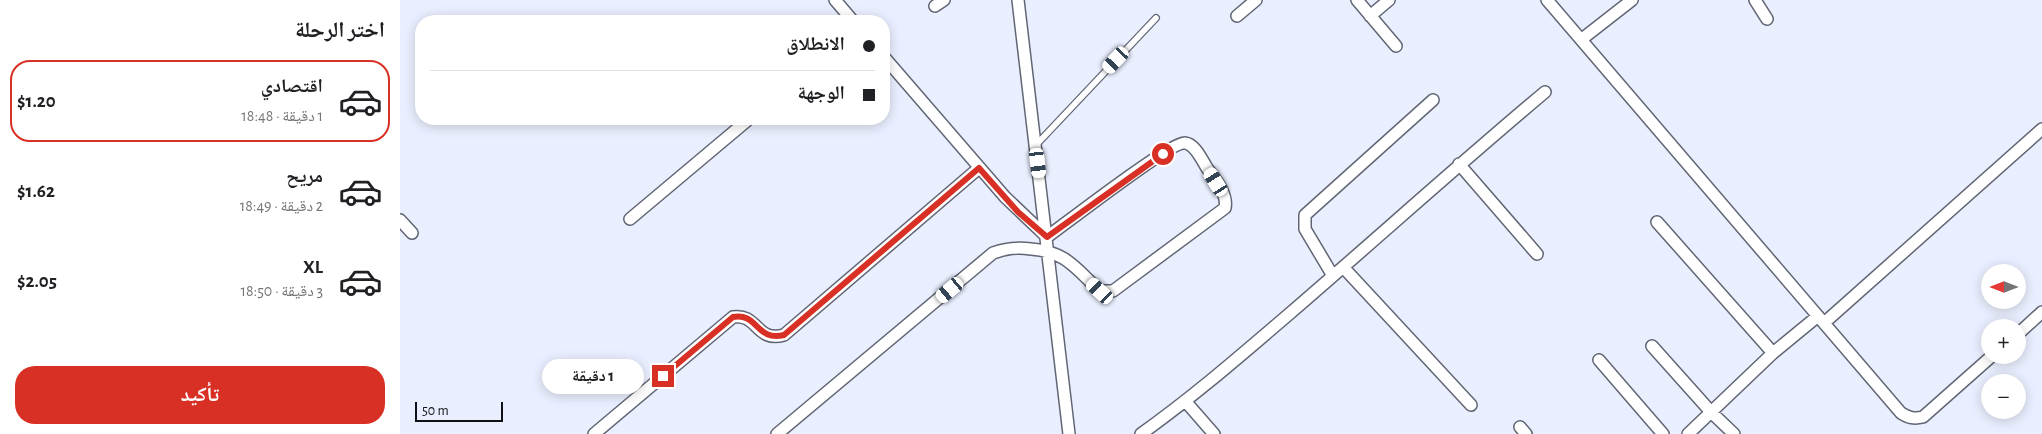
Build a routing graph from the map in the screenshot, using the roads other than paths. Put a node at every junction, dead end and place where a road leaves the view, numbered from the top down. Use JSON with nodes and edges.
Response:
{"nodes":[{"id":1,"x":835,"y":0,"type":"edge"},
{"id":2,"x":1018,"y":0,"type":"edge"},
{"id":3,"x":1256,"y":0,"type":"edge"},
{"id":4,"x":1357,"y":0,"type":"edge"},
{"id":5,"x":1389,"y":0,"type":"edge"},
{"id":6,"x":1546,"y":0,"type":"edge"},
{"id":7,"x":1632,"y":0,"type":"edge"},
{"id":8,"x":1755,"y":0,"type":"edge"},
{"id":9,"x":848,"y":15,"type":"edge"},
{"id":10,"x":1237,"y":16,"type":"dead end"},
{"id":11,"x":1370,"y":16,"type":"junction"},
{"id":12,"x":1156,"y":18,"type":"dead end"},
{"id":13,"x":1767,"y":19,"type":"dead end"},
{"id":14,"x":1582,"y":39,"type":"junction"},
{"id":15,"x":1396,"y":46,"type":"dead end"},
{"id":16,"x":890,"y":64,"type":"edge"},
{"id":17,"x":1545,"y":92,"type":"dead end"},
{"id":18,"x":1433,"y":100,"type":"dead end"},
{"id":19,"x":742,"y":125,"type":"edge"},
{"id":20,"x":2042,"y":129,"type":"edge"},
{"id":21,"x":1036,"y":145,"type":"junction"},
{"id":22,"x":1459,"y":164,"type":"junction"},
{"id":23,"x":979,"y":168,"type":"junction"},
{"id":24,"x":630,"y":219,"type":"dead end"},
{"id":25,"x":400,"y":220,"type":"edge"},
{"id":26,"x":1657,"y":222,"type":"dead end"},
{"id":27,"x":412,"y":233,"type":"dead end"},
{"id":28,"x":1047,"y":237,"type":"junction"},
{"id":29,"x":1049,"y":250,"type":"junction"},
{"id":30,"x":1537,"y":254,"type":"dead end"},
{"id":31,"x":1343,"y":267,"type":"junction"},
{"id":32,"x":1333,"y":276,"type":"junction"},
{"id":33,"x":2042,"y":312,"type":"edge"},
{"id":34,"x":1821,"y":320,"type":"junction"},
{"id":35,"x":2026,"y":327,"type":"edge"},
{"id":36,"x":1652,"y":346,"type":"dead end"},
{"id":37,"x":1773,"y":353,"type":"junction"},
{"id":38,"x":1599,"y":360,"type":"dead end"},
{"id":39,"x":1983,"y":364,"type":"edge"},
{"id":40,"x":1186,"y":402,"type":"junction"},
{"id":41,"x":1471,"y":406,"type":"dead end"},
{"id":42,"x":1711,"y":412,"type":"junction"},
{"id":43,"x":594,"y":434,"type":"edge"},
{"id":44,"x":777,"y":434,"type":"edge"},
{"id":45,"x":1069,"y":434,"type":"edge"},
{"id":46,"x":1141,"y":434,"type":"edge"},
{"id":47,"x":1214,"y":434,"type":"edge"},
{"id":48,"x":1663,"y":434,"type":"edge"},
{"id":49,"x":1688,"y":434,"type":"edge"},
{"id":50,"x":1734,"y":434,"type":"edge"}],
"edges":[{"from":1,"to":9,"type":"street"},
{"from":2,"to":21,"type":"street"},
{"from":3,"to":10,"type":"street"},
{"from":4,"to":11,"type":"street"},
{"from":5,"to":11,"type":"street"},
{"from":6,"to":14,"type":"street"},
{"from":7,"to":14,"type":"street"},
{"from":8,"to":13,"type":"street"},
{"from":11,"to":15,"type":"street"},
{"from":12,"to":21,"type":"lane"},
{"from":14,"to":34,"type":"street"},
{"from":16,"to":23,"type":"street"},
{"from":17,"to":22,"type":"street"},
{"from":18,"to":32,"type":"street"},
{"from":19,"to":24,"type":"street"},
{"from":20,"to":34,"type":"street"},
{"from":21,"to":28,"type":"street"},
{"from":22,"to":30,"type":"street"},
{"from":22,"to":31,"type":"street"},
{"from":23,"to":28,"type":"street"},
{"from":23,"to":43,"type":"street"},
{"from":25,"to":27,"type":"street"},
{"from":26,"to":37,"type":"street"},
{"from":28,"to":29,"type":"street"},
{"from":28,"to":29,"type":"street"},
{"from":29,"to":44,"type":"street"},
{"from":29,"to":45,"type":"street"},
{"from":31,"to":32,"type":"street"},
{"from":31,"to":41,"type":"street"},
{"from":32,"to":40,"type":"street"},
{"from":33,"to":35,"type":"street"},
{"from":34,"to":37,"type":"street"},
{"from":34,"to":39,"type":"street"},
{"from":36,"to":42,"type":"street"},
{"from":37,"to":42,"type":"street"},
{"from":38,"to":48,"type":"street"},
{"from":40,"to":46,"type":"street"},
{"from":40,"to":47,"type":"street"},
{"from":42,"to":49,"type":"street"},
{"from":42,"to":50,"type":"street"}]}
